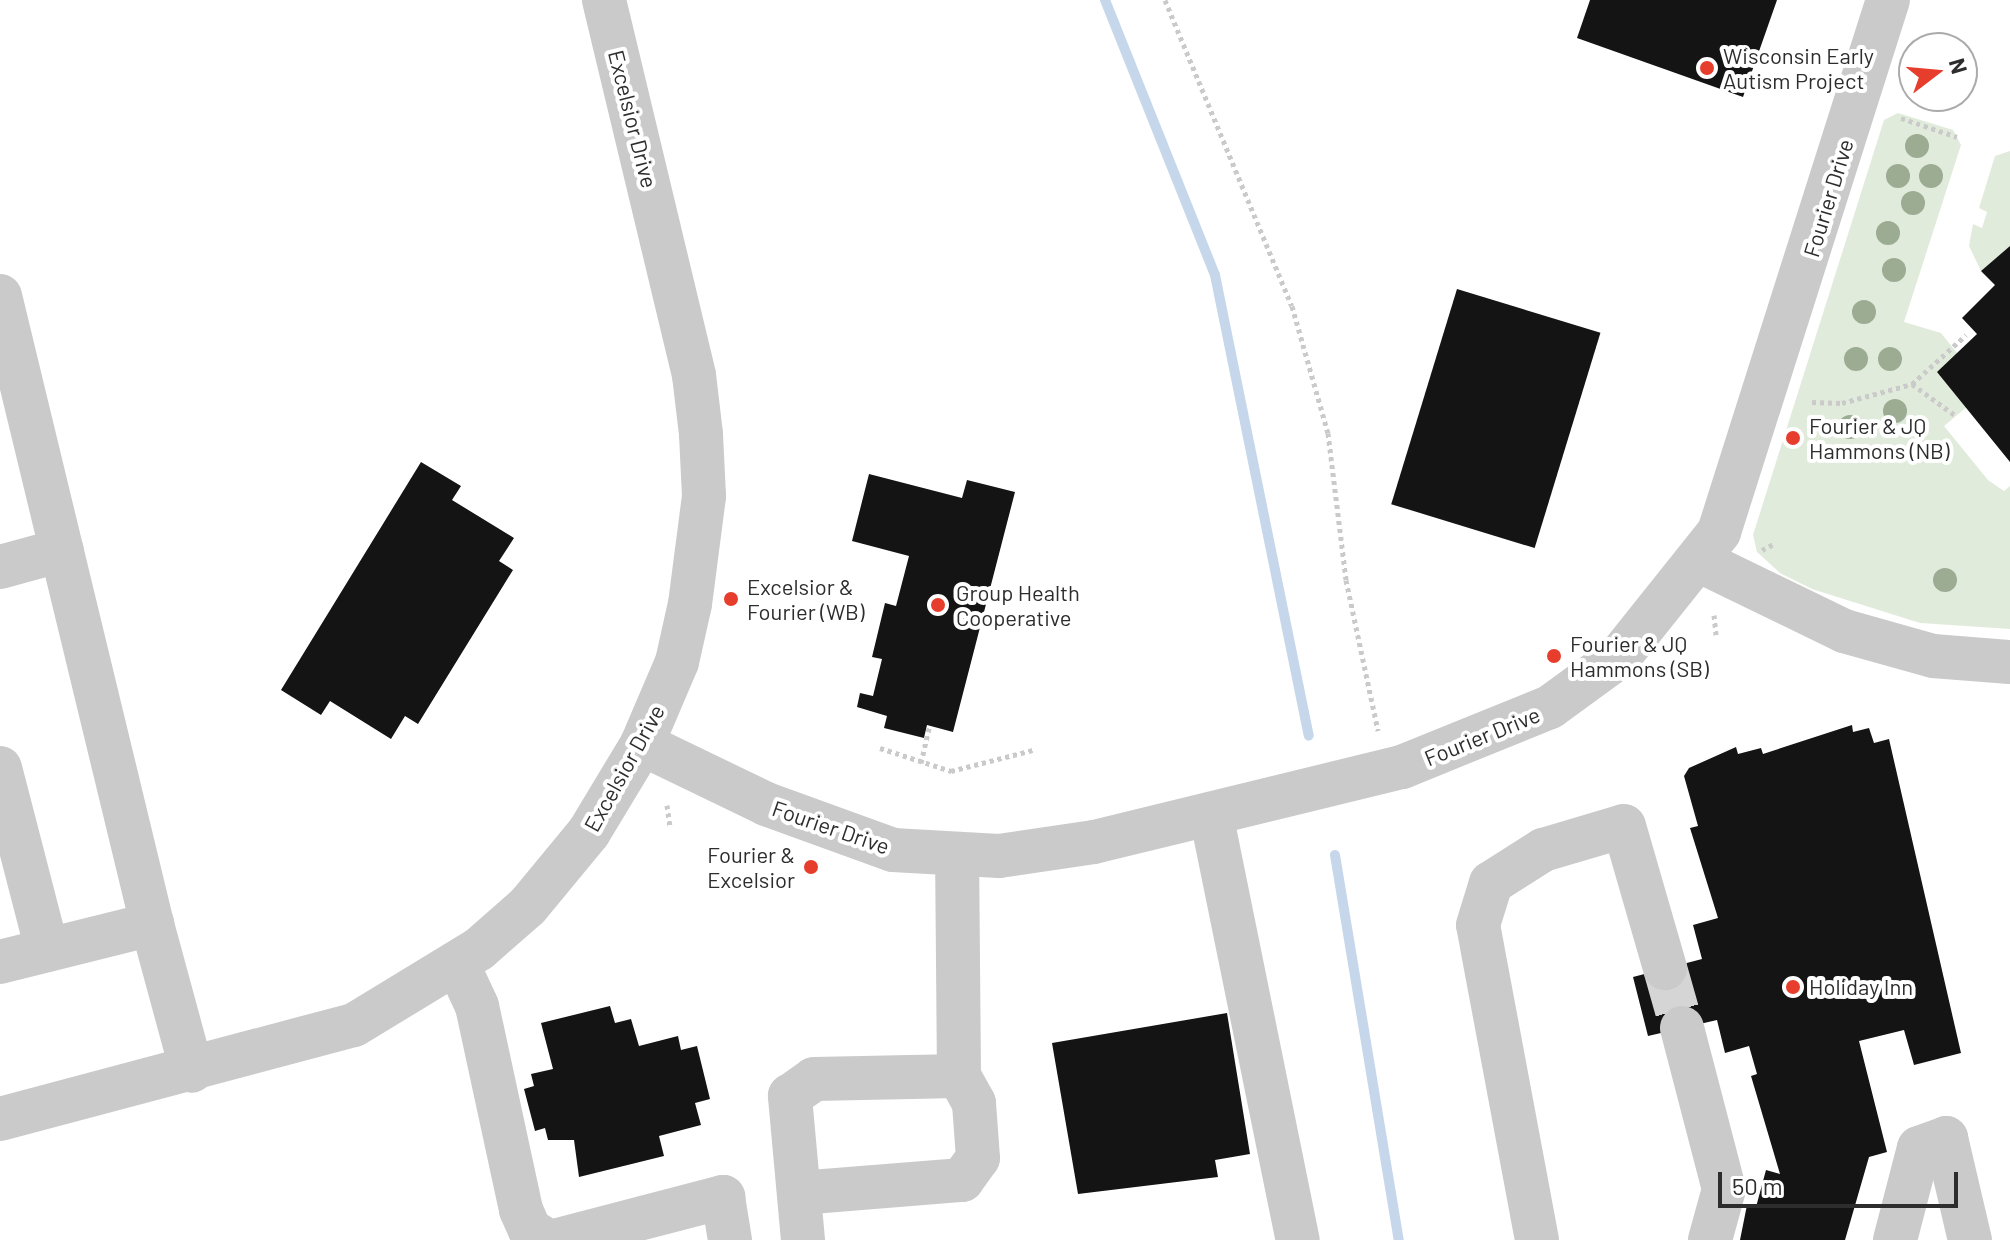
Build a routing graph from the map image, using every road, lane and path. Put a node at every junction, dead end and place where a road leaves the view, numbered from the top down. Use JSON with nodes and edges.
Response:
{"nodes":[{"id":1,"x":604,"y":0,"type":"edge"},
{"id":2,"x":1165,"y":0,"type":"edge"},
{"id":3,"x":1888,"y":0,"type":"edge"},
{"id":4,"x":1901,"y":118,"type":"dead end"},
{"id":5,"x":1957,"y":137,"type":"dead end"},
{"id":6,"x":0,"y":296,"type":"edge"},
{"id":7,"x":1966,"y":335,"type":"dead end"},
{"id":8,"x":1912,"y":384,"type":"junction"},
{"id":9,"x":12,"y":395,"type":"edge"},
{"id":10,"x":1812,"y":402,"type":"dead end"},
{"id":11,"x":1956,"y":416,"type":"dead end"},
{"id":12,"x":62,"y":550,"type":"junction"},
{"id":13,"x":1702,"y":562,"type":"junction"},
{"id":14,"x":0,"y":567,"type":"edge"},
{"id":15,"x":1714,"y":615,"type":"dead end"},
{"id":16,"x":1716,"y":635,"type":"dead end"},
{"id":17,"x":2010,"y":662,"type":"edge"},
{"id":18,"x":929,"y":728,"type":"dead end"},
{"id":19,"x":1378,"y":731,"type":"dead end"},
{"id":20,"x":642,"y":744,"type":"junction"},
{"id":21,"x":880,"y":748,"type":"dead end"},
{"id":22,"x":1033,"y":750,"type":"dead end"},
{"id":23,"x":921,"y":763,"type":"junction"},
{"id":24,"x":0,"y":768,"type":"edge"},
{"id":25,"x":667,"y":805,"type":"dead end"},
{"id":26,"x":1211,"y":814,"type":"junction"},
{"id":27,"x":670,"y":826,"type":"dead end"},
{"id":28,"x":957,"y":856,"type":"junction"},
{"id":29,"x":152,"y":924,"type":"junction"},
{"id":30,"x":47,"y":950,"type":"junction"},
{"id":31,"x":0,"y":962,"type":"edge"},
{"id":32,"x":457,"y":963,"type":"junction"},
{"id":33,"x":1665,"y":968,"type":"tunnel mouth"},
{"id":34,"x":1682,"y":1028,"type":"tunnel mouth"},
{"id":35,"x":192,"y":1071,"type":"junction"},
{"id":36,"x":959,"y":1076,"type":"junction"},
{"id":37,"x":0,"y":1119,"type":"edge"},
{"id":38,"x":799,"y":1193,"type":"junction"},
{"id":39,"x":1290,"y":1239,"type":"edge"},
{"id":40,"x":546,"y":1240,"type":"edge"},
{"id":41,"x":558,"y":1240,"type":"edge"},
{"id":42,"x":730,"y":1240,"type":"edge"},
{"id":43,"x":803,"y":1240,"type":"edge"},
{"id":44,"x":1537,"y":1240,"type":"edge"},
{"id":45,"x":1710,"y":1240,"type":"edge"},
{"id":46,"x":1895,"y":1240,"type":"edge"},
{"id":47,"x":1970,"y":1240,"type":"edge"}],
"edges":[{"from":1,"to":20,"type":"street","name":"Excelsior Drive"},
{"from":2,"to":19,"type":"path"},
{"from":3,"to":13,"type":"street","name":"Fourier Drive"},
{"from":4,"to":5,"type":"path"},
{"from":6,"to":9,"type":"street"},
{"from":7,"to":8,"type":"path"},
{"from":8,"to":10,"type":"path"},
{"from":8,"to":11,"type":"path"},
{"from":9,"to":12,"type":"street"},
{"from":12,"to":14,"type":"street"},
{"from":12,"to":29,"type":"street"},
{"from":13,"to":17,"type":"street"},
{"from":13,"to":26,"type":"street","name":"Fourier Drive"},
{"from":15,"to":16,"type":"path"},
{"from":18,"to":23,"type":"path"},
{"from":20,"to":28,"type":"street","name":"Fourier Drive"},
{"from":20,"to":32,"type":"street","name":"Excelsior Drive"},
{"from":21,"to":23,"type":"path"},
{"from":22,"to":23,"type":"path"},
{"from":24,"to":30,"type":"street"},
{"from":25,"to":27,"type":"path"},
{"from":26,"to":28,"type":"street","name":"Fourier Drive"},
{"from":26,"to":39,"type":"street"},
{"from":28,"to":36,"type":"street"},
{"from":29,"to":30,"type":"street"},
{"from":29,"to":35,"type":"street"},
{"from":30,"to":31,"type":"street"},
{"from":32,"to":35,"type":"street","name":"Excelsior Drive"},
{"from":32,"to":40,"type":"street"},
{"from":33,"to":44,"type":"street"},
{"from":34,"to":45,"type":"street"},
{"from":35,"to":37,"type":"street","name":"Excelsior Drive"},
{"from":36,"to":38,"type":"street"},
{"from":36,"to":38,"type":"street"},
{"from":38,"to":43,"type":"street"},
{"from":41,"to":42,"type":"street"},
{"from":46,"to":47,"type":"street"}]}
